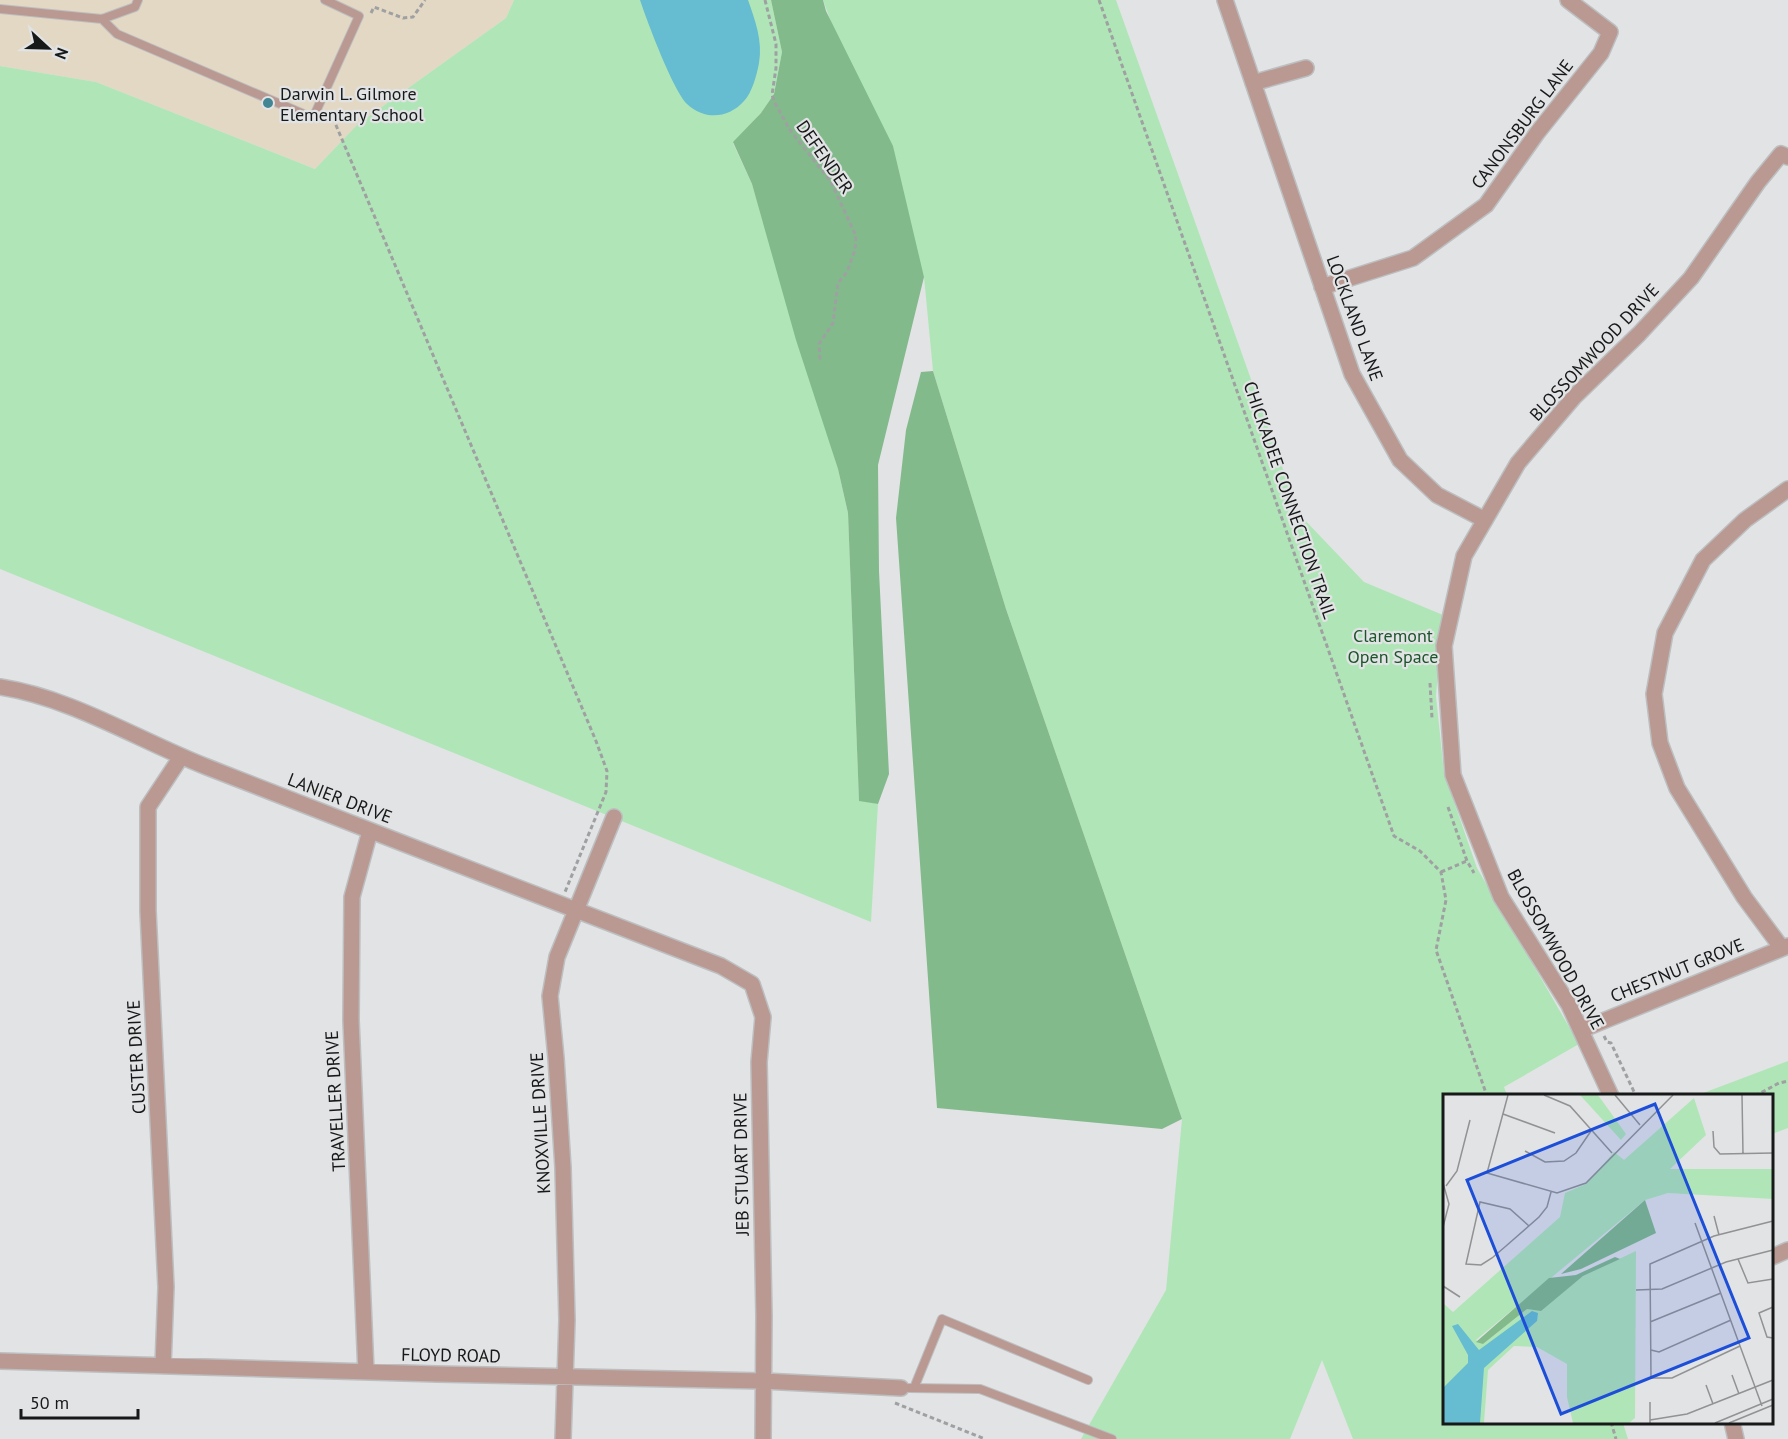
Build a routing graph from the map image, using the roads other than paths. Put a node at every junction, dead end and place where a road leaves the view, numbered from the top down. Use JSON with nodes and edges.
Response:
{"nodes":[{"id":1,"x":138,"y":0,"type":"edge"},
{"id":2,"x":325,"y":0,"type":"edge"},
{"id":3,"x":1225,"y":0,"type":"edge"},
{"id":4,"x":1568,"y":0,"type":"edge"},
{"id":5,"x":0,"y":9,"type":"edge"},
{"id":6,"x":102,"y":20,"type":"junction"},
{"id":7,"x":1306,"y":68,"type":"dead end"},
{"id":8,"x":1253,"y":83,"type":"junction"},
{"id":9,"x":1788,"y":157,"type":"edge"},
{"id":10,"x":1322,"y":287,"type":"junction"},
{"id":11,"x":1788,"y":489,"type":"edge"},
{"id":12,"x":1485,"y":520,"type":"junction"},
{"id":13,"x":0,"y":687,"type":"edge"},
{"id":14,"x":182,"y":757,"type":"junction"},
{"id":15,"x":614,"y":817,"type":"dead end"},
{"id":16,"x":370,"y":831,"type":"junction"},
{"id":17,"x":576,"y":910,"type":"junction"},
{"id":18,"x":667,"y":946,"type":"joint"},
{"id":19,"x":1784,"y":947,"type":"edge"},
{"id":20,"x":1581,"y":1030,"type":"junction"},
{"id":21,"x":1611,"y":1094,"type":"edge"},
{"id":22,"x":1788,"y":1250,"type":"edge"},
{"id":23,"x":1773,"y":1257,"type":"edge"},
{"id":24,"x":0,"y":1361,"type":"edge"},
{"id":25,"x":163,"y":1366,"type":"junction"},
{"id":26,"x":366,"y":1372,"type":"junction"},
{"id":27,"x":565,"y":1377,"type":"junction"},
{"id":28,"x":1088,"y":1380,"type":"dead end"},
{"id":29,"x":763,"y":1381,"type":"junction"},
{"id":30,"x":907,"y":1388,"type":"junction"},
{"id":31,"x":1732,"y":1424,"type":"edge"},
{"id":32,"x":563,"y":1439,"type":"edge"},
{"id":33,"x":762,"y":1439,"type":"edge"},
{"id":34,"x":1112,"y":1439,"type":"edge"},
{"id":35,"x":1736,"y":1439,"type":"edge"}],
"edges":[{"from":1,"to":6,"type":"lane"},
{"from":2,"to":6,"type":"lane"},
{"from":3,"to":8,"type":"street","name":"LOCKLAND LANE"},
{"from":4,"to":10,"type":"street","name":"CANONSBURG LANE"},
{"from":5,"to":6,"type":"lane"},
{"from":7,"to":8,"type":"street"},
{"from":8,"to":10,"type":"street","name":"LOCKLAND LANE"},
{"from":9,"to":12,"type":"street","name":"BLOSSOMWOOD DRIVE"},
{"from":10,"to":12,"type":"street","name":"LOCKLAND LANE"},
{"from":11,"to":19,"type":"street"},
{"from":12,"to":20,"type":"street","name":"BLOSSOMWOOD DRIVE"},
{"from":13,"to":14,"type":"street","name":"LANIER DRIVE"},
{"from":14,"to":16,"type":"street","name":"LANIER DRIVE"},
{"from":14,"to":25,"type":"street","name":"CUSTER DRIVE"},
{"from":15,"to":17,"type":"street","name":"KNOXVILLE DRIVE"},
{"from":16,"to":17,"type":"street","name":"LANIER DRIVE"},
{"from":16,"to":26,"type":"street","name":"TRAVELLER DRIVE"},
{"from":17,"to":18,"type":"street","name":"LANIER DRIVE"},
{"from":17,"to":27,"type":"street","name":"KNOXVILLE DRIVE"},
{"from":18,"to":29,"type":"street","name":"JEB STUART DRIVE"},
{"from":19,"to":20,"type":"street","name":"CHESTNUT GROVE"},
{"from":20,"to":21,"type":"street","name":"BLOSSOMWOOD DRIVE"},
{"from":22,"to":23,"type":"street"},
{"from":24,"to":25,"type":"street","name":"FLOYD ROAD"},
{"from":25,"to":26,"type":"street","name":"FLOYD ROAD"},
{"from":26,"to":27,"type":"street","name":"FLOYD ROAD"},
{"from":27,"to":29,"type":"street","name":"FLOYD ROAD"},
{"from":27,"to":32,"type":"street","name":"KNOXVILLE DRIVE"},
{"from":28,"to":30,"type":"lane"},
{"from":29,"to":30,"type":"street","name":"FLOYD ROAD"},
{"from":29,"to":33,"type":"street","name":"JEB STUART DRIVE"},
{"from":30,"to":34,"type":"lane"},
{"from":31,"to":35,"type":"street"}]}
